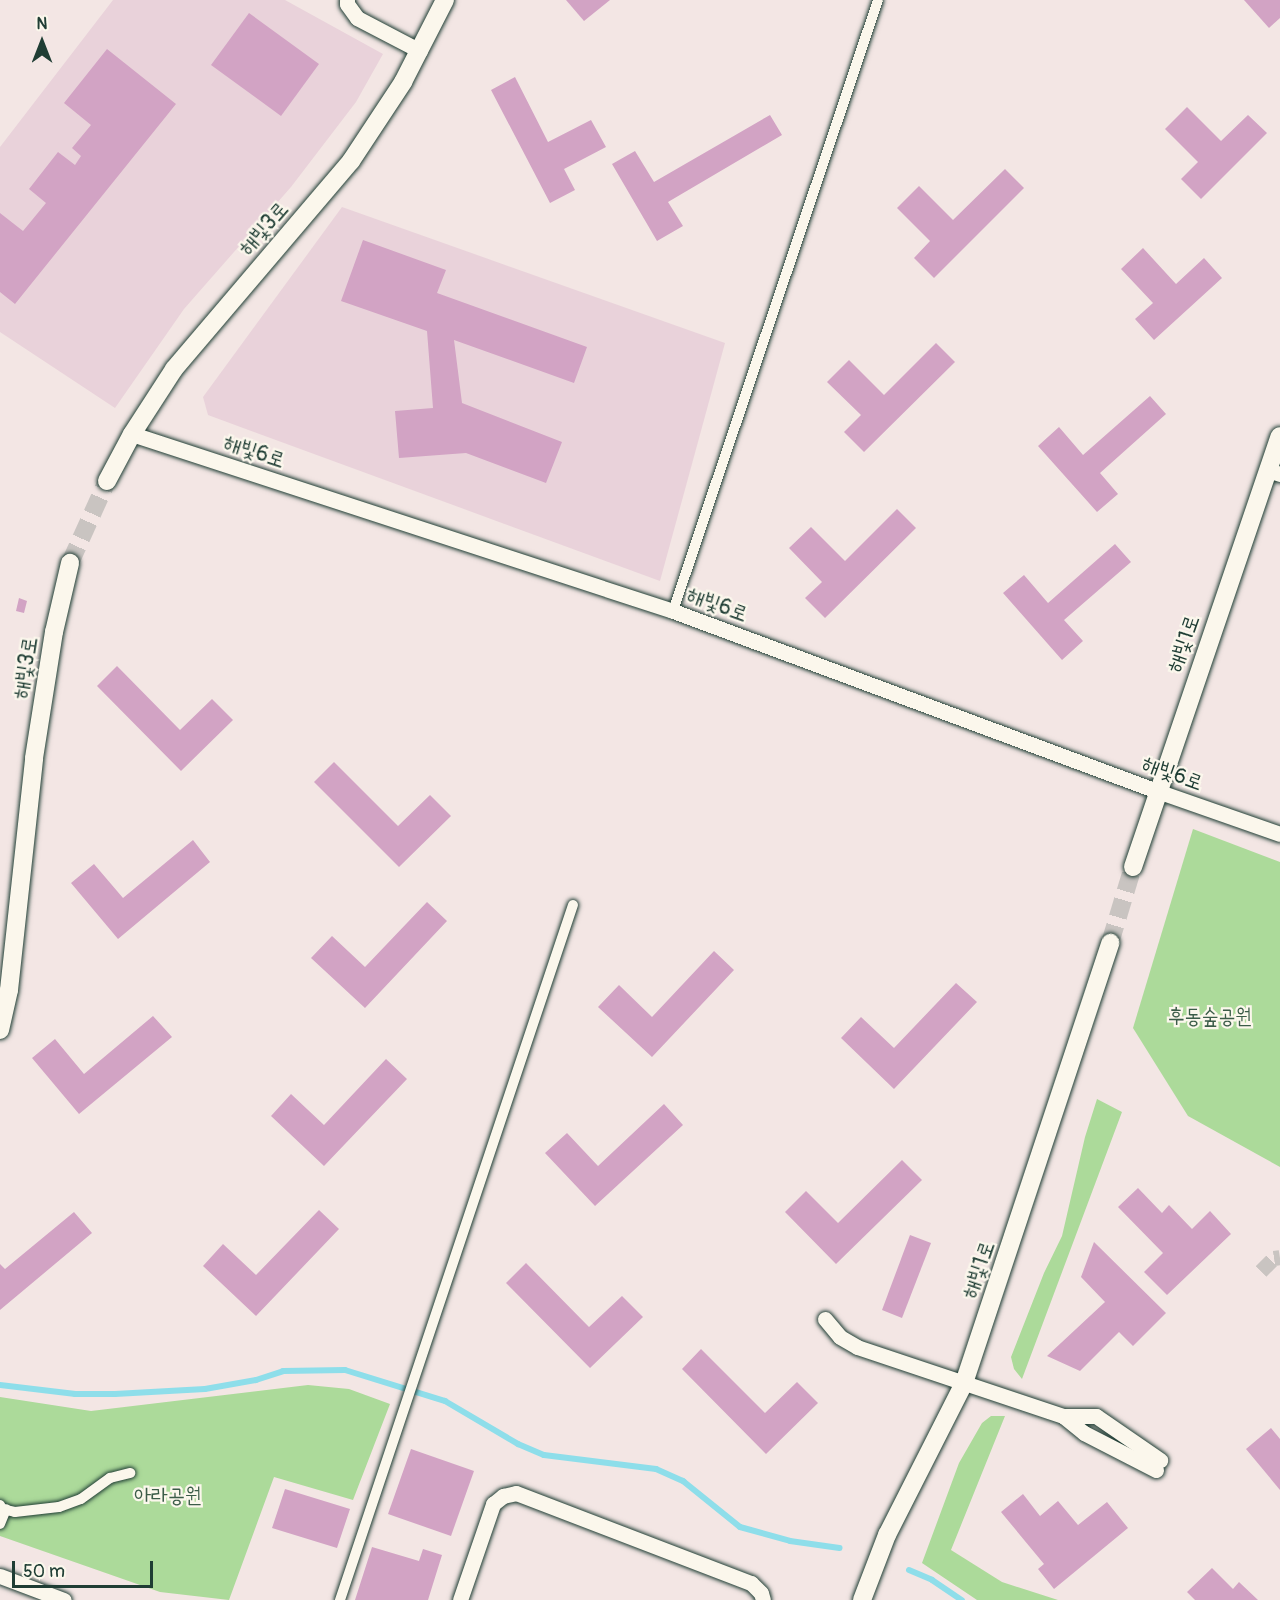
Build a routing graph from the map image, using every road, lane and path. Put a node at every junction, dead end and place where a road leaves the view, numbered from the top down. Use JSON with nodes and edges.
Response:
{"nodes":[{"id":1,"x":347,"y":0,"type":"edge"},
{"id":2,"x":444,"y":0,"type":"edge"},
{"id":3,"x":878,"y":0,"type":"edge"},
{"id":4,"x":420,"y":51,"type":"junction"},
{"id":5,"x":132,"y":434,"type":"junction"},
{"id":6,"x":1280,"y":436,"type":"edge"},
{"id":7,"x":1274,"y":472,"type":"edge"},
{"id":8,"x":107,"y":481,"type":"tunnel mouth"},
{"id":9,"x":70,"y":563,"type":"tunnel mouth"},
{"id":10,"x":673,"y":611,"type":"junction"},
{"id":11,"x":1157,"y":791,"type":"junction"},
{"id":12,"x":1280,"y":834,"type":"edge"},
{"id":13,"x":1133,"y":867,"type":"tunnel mouth"},
{"id":14,"x":573,"y":905,"type":"dead end"},
{"id":15,"x":1110,"y":943,"type":"tunnel mouth"},
{"id":16,"x":0,"y":1030,"type":"edge"},
{"id":17,"x":825,"y":1319,"type":"dead end"},
{"id":18,"x":964,"y":1383,"type":"junction"},
{"id":19,"x":1158,"y":1465,"type":"dead end"},
{"id":20,"x":130,"y":1473,"type":"dead end"},
{"id":21,"x":3,"y":1507,"type":"edge"},
{"id":22,"x":0,"y":1524,"type":"edge"},
{"id":23,"x":0,"y":1576,"type":"edge"},
{"id":24,"x":64,"y":1600,"type":"edge"},
{"id":25,"x":340,"y":1600,"type":"edge"},
{"id":26,"x":460,"y":1600,"type":"edge"},
{"id":27,"x":763,"y":1600,"type":"edge"},
{"id":28,"x":862,"y":1600,"type":"edge"}],
"edges":[{"from":1,"to":4,"type":"street"},
{"from":2,"to":4,"type":"street","name":"해빛3로"},
{"from":3,"to":10,"type":"street"},
{"from":4,"to":5,"type":"street","name":"해빛3로"},
{"from":5,"to":8,"type":"street","name":"해빛3로"},
{"from":5,"to":10,"type":"street","name":"해빛6로"},
{"from":6,"to":7,"type":"street","name":"해빛1로"},
{"from":7,"to":11,"type":"street","name":"해빛1로"},
{"from":9,"to":16,"type":"street","name":"해빛3로"},
{"from":10,"to":11,"type":"street","name":"해빛6로"},
{"from":11,"to":12,"type":"street","name":"해빛6로"},
{"from":11,"to":13,"type":"street","name":"해빛1로"},
{"from":14,"to":25,"type":"street"},
{"from":15,"to":18,"type":"street","name":"해빛1로"},
{"from":17,"to":18,"type":"street"},
{"from":18,"to":19,"type":"street"},
{"from":18,"to":28,"type":"street","name":"해빛1로"},
{"from":20,"to":21,"type":"street"},
{"from":21,"to":22,"type":"street"},
{"from":23,"to":24,"type":"street"},
{"from":26,"to":27,"type":"street"}]}
